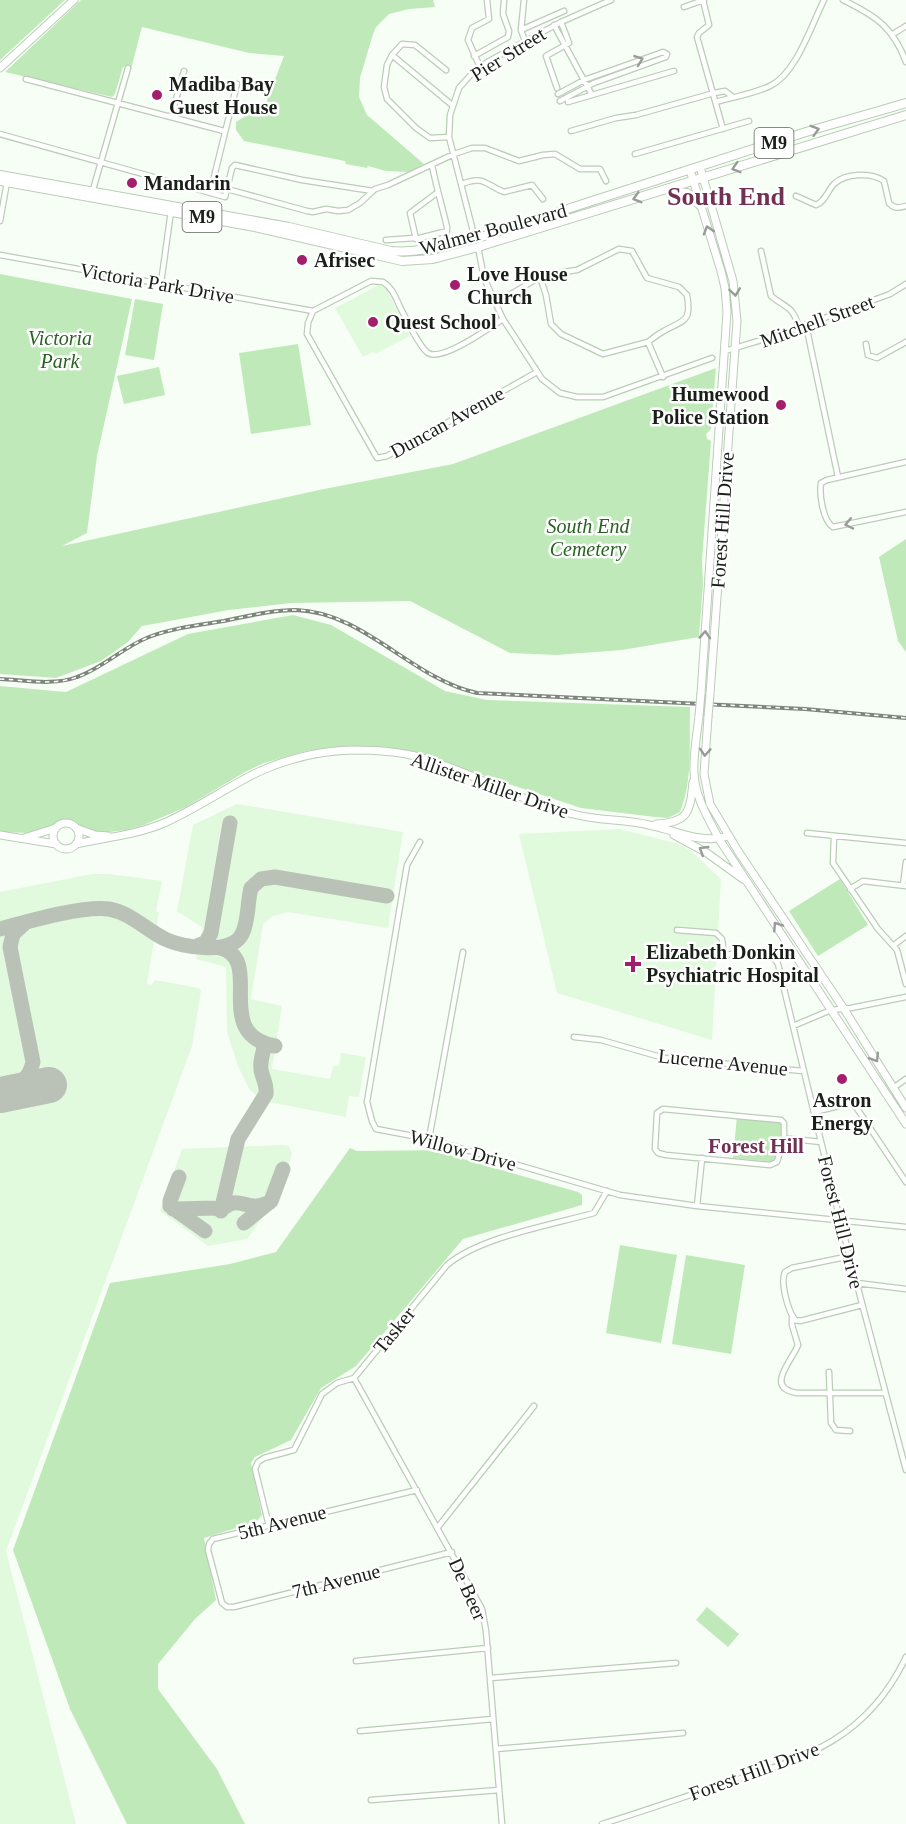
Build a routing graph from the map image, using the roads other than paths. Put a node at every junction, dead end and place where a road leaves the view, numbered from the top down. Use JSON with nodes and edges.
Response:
{"nodes":[{"id":1,"x":74,"y":0,"type":"edge"},
{"id":2,"x":487,"y":0,"type":"edge"},
{"id":3,"x":504,"y":0,"type":"edge"},
{"id":4,"x":524,"y":0,"type":"edge"},
{"id":5,"x":611,"y":0,"type":"edge"},
{"id":6,"x":704,"y":0,"type":"edge"},
{"id":7,"x":824,"y":0,"type":"edge"},
{"id":8,"x":843,"y":0,"type":"edge"},
{"id":9,"x":684,"y":7,"type":"dead end"},
{"id":10,"x":564,"y":11,"type":"dead end"},
{"id":11,"x":561,"y":22,"type":"junction"},
{"id":12,"x":554,"y":25,"type":"junction"},
{"id":13,"x":906,"y":26,"type":"edge"},
{"id":14,"x":521,"y":30,"type":"junction"},
{"id":15,"x":893,"y":34,"type":"junction"},
{"id":16,"x":525,"y":41,"type":"junction"},
{"id":17,"x":565,"y":46,"type":"junction"},
{"id":18,"x":392,"y":55,"type":"junction"},
{"id":19,"x":474,"y":56,"type":"junction"},
{"id":20,"x":906,"y":62,"type":"edge"},
{"id":21,"x":480,"y":67,"type":"junction"},
{"id":22,"x":0,"y":68,"type":"edge"},
{"id":23,"x":128,"y":68,"type":"dead end"},
{"id":24,"x":446,"y":70,"type":"dead end"},
{"id":25,"x":184,"y":71,"type":"dead end"},
{"id":26,"x":674,"y":71,"type":"dead end"},
{"id":27,"x":26,"y":79,"type":"dead end"},
{"id":28,"x":586,"y":83,"type":"junction"},
{"id":29,"x":237,"y":84,"type":"dead end"},
{"id":30,"x":717,"y":92,"type":"junction"},
{"id":31,"x":592,"y":95,"type":"junction"},
{"id":32,"x":733,"y":97,"type":"junction"},
{"id":33,"x":560,"y":100,"type":"dead end"},
{"id":34,"x":568,"y":102,"type":"dead end"},
{"id":35,"x":716,"y":102,"type":"junction"},
{"id":36,"x":118,"y":103,"type":"junction"},
{"id":37,"x":906,"y":103,"type":"edge"},
{"id":38,"x":452,"y":105,"type":"junction"},
{"id":39,"x":906,"y":115,"type":"edge"},
{"id":40,"x":171,"y":117,"type":"junction"},
{"id":41,"x":749,"y":121,"type":"dead end"},
{"id":42,"x":723,"y":129,"type":"junction"},
{"id":43,"x":224,"y":131,"type":"junction"},
{"id":44,"x":571,"y":131,"type":"dead end"},
{"id":45,"x":0,"y":134,"type":"edge"},
{"id":46,"x":449,"y":137,"type":"junction"},
{"id":47,"x":454,"y":154,"type":"junction"},
{"id":48,"x":635,"y":154,"type":"dead end"},
{"id":49,"x":101,"y":161,"type":"junction"},
{"id":50,"x":432,"y":165,"type":"junction"},
{"id":51,"x":700,"y":167,"type":"junction"},
{"id":52,"x":690,"y":170,"type":"junction"},
{"id":53,"x":703,"y":178,"type":"junction"},
{"id":54,"x":4,"y":179,"type":"edge"},
{"id":55,"x":606,"y":181,"type":"dead end"},
{"id":56,"x":694,"y":181,"type":"junction"},
{"id":57,"x":462,"y":184,"type":"junction"},
{"id":58,"x":227,"y":189,"type":"junction"},
{"id":59,"x":373,"y":191,"type":"junction"},
{"id":60,"x":661,"y":191,"type":"junction"},
{"id":61,"x":438,"y":192,"type":"junction"},
{"id":62,"x":210,"y":193,"type":"junction"},
{"id":63,"x":92,"y":195,"type":"junction"},
{"id":64,"x":796,"y":196,"type":"dead end"},
{"id":65,"x":543,"y":199,"type":"dead end"},
{"id":66,"x":701,"y":206,"type":"junction"},
{"id":67,"x":906,"y":206,"type":"edge"},
{"id":68,"x":172,"y":209,"type":"junction"},
{"id":69,"x":0,"y":221,"type":"edge"},
{"id":70,"x":475,"y":237,"type":"junction"},
{"id":71,"x":415,"y":238,"type":"junction"},
{"id":72,"x":386,"y":240,"type":"dead end"},
{"id":73,"x":478,"y":247,"type":"junction"},
{"id":74,"x":761,"y":251,"type":"dead end"},
{"id":75,"x":0,"y":255,"type":"edge"},
{"id":76,"x":540,"y":277,"type":"junction"},
{"id":77,"x":161,"y":283,"type":"junction"},
{"id":78,"x":905,"y":287,"type":"edge"},
{"id":79,"x":496,"y":303,"type":"junction"},
{"id":80,"x":313,"y":311,"type":"junction"},
{"id":81,"x":503,"y":319,"type":"junction"},
{"id":82,"x":806,"y":325,"type":"junction"},
{"id":83,"x":799,"y":327,"type":"junction"},
{"id":84,"x":648,"y":342,"type":"junction"},
{"id":85,"x":906,"y":342,"type":"edge"},
{"id":86,"x":866,"y":345,"type":"dead end"},
{"id":87,"x":735,"y":348,"type":"junction"},
{"id":88,"x":725,"y":351,"type":"junction"},
{"id":89,"x":712,"y":358,"type":"dead end"},
{"id":90,"x":537,"y":372,"type":"junction"},
{"id":91,"x":663,"y":377,"type":"junction"},
{"id":92,"x":906,"y":462,"type":"edge"},
{"id":93,"x":838,"y":477,"type":"junction"},
{"id":94,"x":906,"y":512,"type":"edge"},
{"id":95,"x":694,"y":773,"type":"junction"},
{"id":96,"x":650,"y":825,"type":"junction"},
{"id":97,"x":56,"y":828,"type":"junction"},
{"id":98,"x":76,"y":828,"type":"junction"},
{"id":99,"x":807,"y":833,"type":"dead end"},
{"id":100,"x":0,"y":835,"type":"edge"},
{"id":101,"x":123,"y":836,"type":"junction"},
{"id":102,"x":728,"y":836,"type":"junction"},
{"id":103,"x":834,"y":836,"type":"junction"},
{"id":104,"x":21,"y":838,"type":"junction"},
{"id":105,"x":719,"y":839,"type":"junction"},
{"id":106,"x":420,"y":842,"type":"dead end"},
{"id":107,"x":906,"y":843,"type":"edge"},
{"id":108,"x":56,"y":844,"type":"junction"},
{"id":109,"x":76,"y":844,"type":"junction"},
{"id":110,"x":906,"y":862,"type":"edge"},
{"id":111,"x":749,"y":885,"type":"junction"},
{"id":112,"x":904,"y":885,"type":"edge"},
{"id":113,"x":850,"y":889,"type":"junction"},
{"id":114,"x":677,"y":930,"type":"dead end"},
{"id":115,"x":906,"y":936,"type":"edge"},
{"id":116,"x":894,"y":945,"type":"junction"},
{"id":117,"x":463,"y":952,"type":"dead end"},
{"id":118,"x":906,"y":984,"type":"edge"},
{"id":119,"x":906,"y":997,"type":"edge"},
{"id":120,"x":844,"y":1009,"type":"junction"},
{"id":121,"x":831,"y":1010,"type":"junction"},
{"id":122,"x":793,"y":1026,"type":"junction"},
{"id":123,"x":574,"y":1037,"type":"dead end"},
{"id":124,"x":803,"y":1071,"type":"junction"},
{"id":125,"x":906,"y":1079,"type":"edge"},
{"id":126,"x":893,"y":1088,"type":"junction"},
{"id":127,"x":886,"y":1093,"type":"junction"},
{"id":128,"x":906,"y":1108,"type":"edge"},
{"id":129,"x":814,"y":1112,"type":"junction"},
{"id":130,"x":906,"y":1124,"type":"edge"},
{"id":131,"x":784,"y":1138,"type":"junction"},
{"id":132,"x":429,"y":1139,"type":"junction"},
{"id":133,"x":821,"y":1142,"type":"junction"},
{"id":134,"x":702,"y":1158,"type":"junction"},
{"id":135,"x":906,"y":1182,"type":"edge"},
{"id":136,"x":607,"y":1191,"type":"junction"},
{"id":137,"x":697,"y":1206,"type":"junction"},
{"id":138,"x":840,"y":1220,"type":"junction"},
{"id":139,"x":906,"y":1227,"type":"edge"},
{"id":140,"x":850,"y":1256,"type":"junction"},
{"id":141,"x":857,"y":1283,"type":"junction"},
{"id":142,"x":906,"y":1289,"type":"edge"},
{"id":143,"x":862,"y":1305,"type":"junction"},
{"id":144,"x":792,"y":1317,"type":"junction"},
{"id":145,"x":829,"y":1372,"type":"dead end"},
{"id":146,"x":354,"y":1378,"type":"junction"},
{"id":147,"x":830,"y":1393,"type":"junction"},
{"id":148,"x":885,"y":1393,"type":"junction"},
{"id":149,"x":534,"y":1406,"type":"dead end"},
{"id":150,"x":850,"y":1431,"type":"dead end"},
{"id":151,"x":906,"y":1443,"type":"edge"},
{"id":152,"x":899,"y":1445,"type":"junction"},
{"id":153,"x":906,"y":1470,"type":"edge"},
{"id":154,"x":417,"y":1490,"type":"junction"},
{"id":155,"x":269,"y":1526,"type":"junction"},
{"id":156,"x":438,"y":1527,"type":"junction"},
{"id":157,"x":452,"y":1552,"type":"junction"},
{"id":158,"x":222,"y":1603,"type":"joint"},
{"id":159,"x":488,"y":1648,"type":"junction"},
{"id":160,"x":906,"y":1658,"type":"edge"},
{"id":161,"x":357,"y":1661,"type":"dead end"},
{"id":162,"x":676,"y":1663,"type":"dead end"},
{"id":163,"x":490,"y":1678,"type":"junction"},
{"id":164,"x":493,"y":1719,"type":"junction"},
{"id":165,"x":360,"y":1731,"type":"dead end"},
{"id":166,"x":683,"y":1733,"type":"dead end"},
{"id":167,"x":496,"y":1749,"type":"junction"},
{"id":168,"x":499,"y":1790,"type":"junction"},
{"id":169,"x":370,"y":1800,"type":"dead end"},
{"id":170,"x":502,"y":1824,"type":"edge"},
{"id":171,"x":602,"y":1824,"type":"edge"}],
"edges":[{"from":1,"to":22,"type":"street"},
{"from":2,"to":19,"type":"street"},
{"from":3,"to":19,"type":"street"},
{"from":4,"to":14,"type":"street"},
{"from":5,"to":11,"type":"street","name":"Pier Street"},
{"from":6,"to":9,"type":"street"},
{"from":6,"to":30,"type":"street"},
{"from":7,"to":32,"type":"street"},
{"from":8,"to":15,"type":"street"},
{"from":10,"to":14,"type":"street"},
{"from":11,"to":12,"type":"street","name":"Pier Street"},
{"from":11,"to":17,"type":"street"},
{"from":12,"to":16,"type":"street","name":"Pier Street"},
{"from":12,"to":17,"type":"street"},
{"from":13,"to":15,"type":"street"},
{"from":14,"to":16,"type":"street"},
{"from":15,"to":20,"type":"street"},
{"from":16,"to":21,"type":"street","name":"Pier Street"},
{"from":17,"to":28,"type":"street"},
{"from":17,"to":28,"type":"street"},
{"from":18,"to":24,"type":"street"},
{"from":18,"to":38,"type":"street"},
{"from":18,"to":46,"type":"street"},
{"from":19,"to":21,"type":"street"},
{"from":21,"to":38,"type":"street","name":"Pier Street"},
{"from":23,"to":36,"type":"street"},
{"from":25,"to":40,"type":"street"},
{"from":26,"to":31,"type":"street"},
{"from":27,"to":36,"type":"street"},
{"from":28,"to":28,"type":"street","one_way":true},
{"from":28,"to":31,"type":"street"},
{"from":28,"to":33,"type":"street"},
{"from":29,"to":43,"type":"street"},
{"from":30,"to":32,"type":"street"},
{"from":30,"to":35,"type":"street"},
{"from":30,"to":44,"type":"street"},
{"from":31,"to":34,"type":"street"},
{"from":32,"to":35,"type":"street"},
{"from":35,"to":42,"type":"street"},
{"from":36,"to":40,"type":"street"},
{"from":36,"to":49,"type":"street"},
{"from":51,"to":37,"type":"main road","name":"Walmer Boulevard","number":"M9","one_way":true},
{"from":38,"to":46,"type":"street","name":"Pier Street"},
{"from":39,"to":53,"type":"main road","name":"Walmer Boulevard","number":"M9","one_way":true},
{"from":40,"to":43,"type":"street"},
{"from":41,"to":42,"type":"street"},
{"from":42,"to":48,"type":"street"},
{"from":43,"to":62,"type":"street"},
{"from":45,"to":49,"type":"street"},
{"from":46,"to":47,"type":"street","name":"Pier Street"},
{"from":47,"to":50,"type":"street"},
{"from":47,"to":55,"type":"street"},
{"from":47,"to":57,"type":"street","name":"Pier Street"},
{"from":49,"to":62,"type":"street"},
{"from":49,"to":63,"type":"street"},
{"from":50,"to":59,"type":"street"},
{"from":50,"to":61,"type":"street"},
{"from":51,"to":52,"type":"main road","name":"Walmer Boulevard","number":"M9"},
{"from":51,"to":53,"type":"street","name":"Forest Hill Drive"},
{"from":52,"to":56,"type":"street","name":"Forest Hill Drive"},
{"from":52,"to":70,"type":"main road","name":"Walmer Boulevard","number":"M9"},
{"from":53,"to":56,"type":"main road","name":"Walmer Boulevard","number":"M9"},
{"from":53,"to":87,"type":"street","name":"Forest Hill Drive","one_way":true},
{"from":54,"to":63,"type":"main road","name":"Walmer Boulevard","number":"M9"},
{"from":54,"to":69,"type":"street"},
{"from":56,"to":60,"type":"main road","name":"Walmer Boulevard","number":"M9"},
{"from":56,"to":66,"type":"street","name":"Forest Hill Drive"},
{"from":57,"to":65,"type":"street"},
{"from":57,"to":70,"type":"street","name":"Pier Street"},
{"from":58,"to":59,"type":"street"},
{"from":58,"to":59,"type":"street"},
{"from":58,"to":62,"type":"street"},
{"from":60,"to":66,"type":"main road"},
{"from":60,"to":73,"type":"main road","name":"Walmer Boulevard","number":"M9","one_way":true},
{"from":61,"to":71,"type":"street"},
{"from":61,"to":71,"type":"street"},
{"from":63,"to":68,"type":"main road","name":"Walmer Boulevard","number":"M9"},
{"from":64,"to":67,"type":"street"},
{"from":88,"to":66,"type":"street","name":"Forest Hill Drive","one_way":true},
{"from":68,"to":70,"type":"main road","name":"Walmer Boulevard","number":"M9"},
{"from":68,"to":73,"type":"main road","name":"Walmer Boulevard","number":"M9"},
{"from":68,"to":77,"type":"street"},
{"from":70,"to":73,"type":"street","name":"Pier Street"},
{"from":71,"to":72,"type":"street"},
{"from":73,"to":79,"type":"street"},
{"from":74,"to":83,"type":"street"},
{"from":75,"to":77,"type":"street","name":"Victoria Park Drive"},
{"from":76,"to":79,"type":"street"},
{"from":76,"to":84,"type":"street"},
{"from":76,"to":84,"type":"street"},
{"from":77,"to":80,"type":"street","name":"Victoria Park Drive"},
{"from":78,"to":82,"type":"street","name":"Mitchell Street"},
{"from":79,"to":81,"type":"street"},
{"from":80,"to":81,"type":"street"},
{"from":80,"to":90,"type":"street","name":"Duncan Avenue"},
{"from":81,"to":90,"type":"street"},
{"from":82,"to":83,"type":"street","name":"Mitchell Street"},
{"from":82,"to":93,"type":"street"},
{"from":83,"to":87,"type":"street","name":"Mitchell Street"},
{"from":84,"to":91,"type":"street"},
{"from":85,"to":86,"type":"street"},
{"from":87,"to":88,"type":"street","name":"Mitchell Street"},
{"from":87,"to":102,"type":"street","name":"Forest Hill Drive","one_way":true,"bridge":true},
{"from":95,"to":88,"type":"street","name":"Forest Hill Drive","one_way":true,"bridge":true},
{"from":89,"to":91,"type":"street"},
{"from":90,"to":91,"type":"street"},
{"from":92,"to":93,"type":"street"},
{"from":94,"to":93,"type":"street","one_way":true},
{"from":95,"to":96,"type":"street"},
{"from":95,"to":105,"type":"street","name":"Forest Hill Drive"},
{"from":96,"to":101,"type":"street","name":"Allister Miller Drive"},
{"from":96,"to":105,"type":"street","name":"Allister Miller Drive"},
{"from":111,"to":96,"type":"street","one_way":true},
{"from":97,"to":98,"type":"street"},
{"from":97,"to":104,"type":"street"},
{"from":97,"to":108,"type":"street"},
{"from":98,"to":101,"type":"street","name":"Allister Miller Drive"},
{"from":98,"to":109,"type":"street"},
{"from":99,"to":103,"type":"street"},
{"from":100,"to":104,"type":"street"},
{"from":101,"to":109,"type":"street","name":"Allister Miller Drive"},
{"from":102,"to":105,"type":"street","name":"Allister Miller Drive"},
{"from":102,"to":120,"type":"street","name":"Forest Hill Drive"},
{"from":103,"to":107,"type":"street"},
{"from":103,"to":113,"type":"street"},
{"from":104,"to":108,"type":"street"},
{"from":105,"to":111,"type":"street","name":"Forest Hill Drive"},
{"from":106,"to":132,"type":"street","name":"Willow Drive"},
{"from":108,"to":109,"type":"street"},
{"from":110,"to":112,"type":"street"},
{"from":121,"to":111,"type":"street","name":"Forest Hill Drive","one_way":true},
{"from":112,"to":113,"type":"street"},
{"from":113,"to":116,"type":"street"},
{"from":114,"to":122,"type":"street","name":"Forest Hill Drive"},
{"from":115,"to":116,"type":"street"},
{"from":116,"to":118,"type":"street"},
{"from":117,"to":132,"type":"street"},
{"from":119,"to":120,"type":"street"},
{"from":120,"to":121,"type":"street"},
{"from":120,"to":126,"type":"street","name":"Forest Hill Drive","one_way":true},
{"from":121,"to":122,"type":"street"},
{"from":121,"to":127,"type":"street","name":"Forest Hill Drive"},
{"from":122,"to":124,"type":"street","name":"Forest Hill Drive"},
{"from":123,"to":124,"type":"street","name":"Lucerne Avenue"},
{"from":124,"to":129,"type":"street","name":"Forest Hill Drive"},
{"from":125,"to":126,"type":"street"},
{"from":126,"to":127,"type":"street"},
{"from":126,"to":128,"type":"street","name":"Forest Hill Drive"},
{"from":127,"to":130,"type":"street","name":"Forest Hill Drive"},
{"from":129,"to":133,"type":"street","name":"Forest Hill Drive"},
{"from":129,"to":135,"type":"street"},
{"from":131,"to":133,"type":"street"},
{"from":131,"to":134,"type":"street"},
{"from":131,"to":134,"type":"street"},
{"from":132,"to":136,"type":"street","name":"Willow Drive"},
{"from":133,"to":138,"type":"street","name":"Forest Hill Drive"},
{"from":134,"to":137,"type":"street"},
{"from":136,"to":137,"type":"street","name":"Willow Drive"},
{"from":136,"to":146,"type":"street","name":"Tasker"},
{"from":137,"to":138,"type":"street","name":"Willow Drive"},
{"from":138,"to":139,"type":"street","name":"Willow Drive"},
{"from":138,"to":140,"type":"street","name":"Forest Hill Drive"},
{"from":140,"to":141,"type":"street","name":"Forest Hill Drive"},
{"from":140,"to":144,"type":"street"},
{"from":141,"to":142,"type":"street"},
{"from":141,"to":143,"type":"street","name":"Forest Hill Drive"},
{"from":143,"to":144,"type":"street"},
{"from":143,"to":148,"type":"street","name":"Forest Hill Drive"},
{"from":144,"to":147,"type":"street"},
{"from":145,"to":147,"type":"street"},
{"from":146,"to":154,"type":"street","name":"De Beer"},
{"from":146,"to":155,"type":"street","name":"Tasker"},
{"from":147,"to":148,"type":"street"},
{"from":147,"to":150,"type":"street"},
{"from":148,"to":152,"type":"street","name":"Forest Hill Drive"},
{"from":149,"to":156,"type":"street"},
{"from":151,"to":152,"type":"street"},
{"from":152,"to":153,"type":"street","name":"Forest Hill Drive"},
{"from":154,"to":155,"type":"street","name":"5th Avenue"},
{"from":154,"to":156,"type":"street","name":"De Beer"},
{"from":155,"to":158,"type":"street","name":"5th Avenue"},
{"from":156,"to":157,"type":"street","name":"De Beer"},
{"from":157,"to":158,"type":"street","name":"7th Avenue"},
{"from":157,"to":159,"type":"street","name":"De Beer"},
{"from":159,"to":161,"type":"street"},
{"from":159,"to":163,"type":"street","name":"De Beer"},
{"from":160,"to":171,"type":"street","name":"Forest Hill Drive"},
{"from":162,"to":163,"type":"street"},
{"from":163,"to":164,"type":"street","name":"De Beer"},
{"from":164,"to":165,"type":"street"},
{"from":164,"to":167,"type":"street","name":"De Beer"},
{"from":166,"to":167,"type":"street"},
{"from":167,"to":168,"type":"street","name":"De Beer"},
{"from":168,"to":169,"type":"street"},
{"from":168,"to":170,"type":"street","name":"De Beer"}]}
